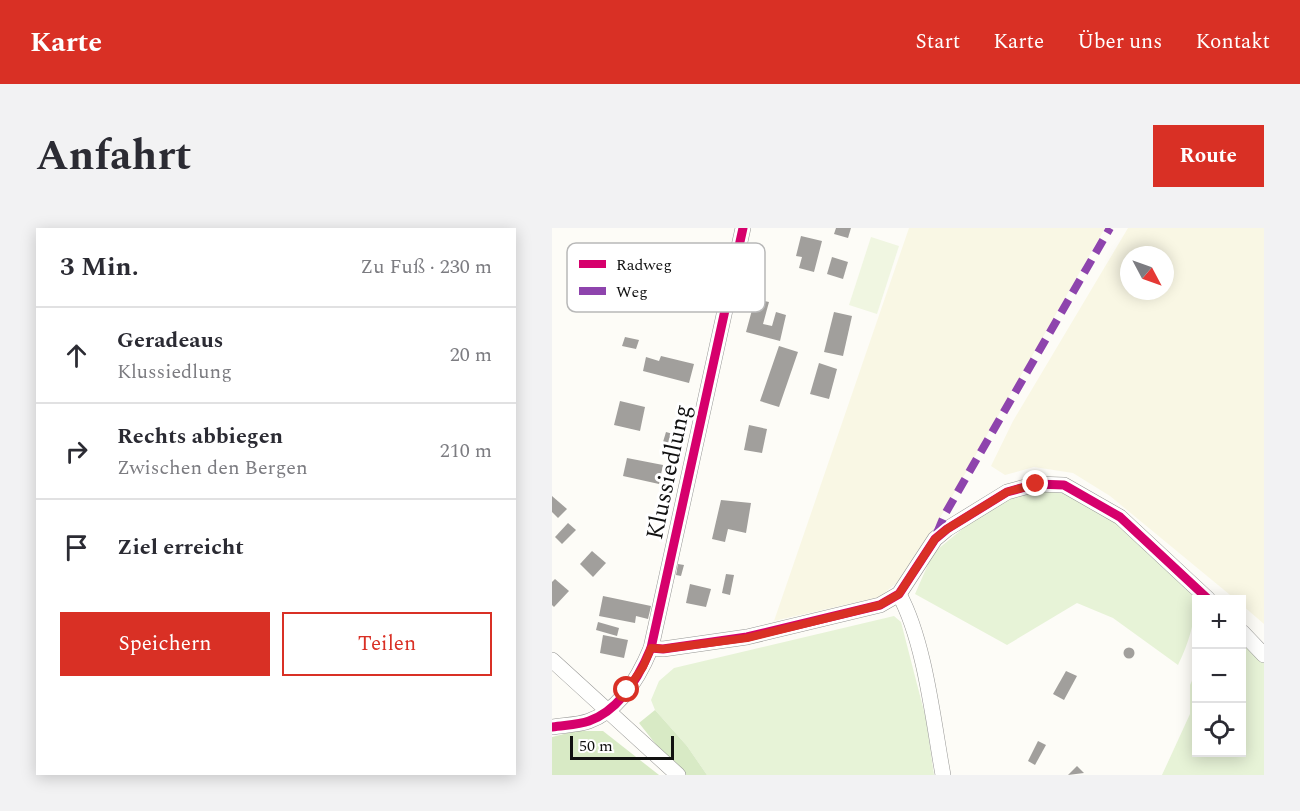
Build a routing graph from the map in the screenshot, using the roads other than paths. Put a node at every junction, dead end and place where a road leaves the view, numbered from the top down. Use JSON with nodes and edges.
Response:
{"nodes":[{"id":1,"x":743,"y":228,"type":"edge"},
{"id":2,"x":740,"y":243,"type":"edge"},
{"id":3,"x":725,"y":312,"type":"edge"},
{"id":4,"x":899,"y":594,"type":"junction"},
{"id":5,"x":1203,"y":595,"type":"edge"},
{"id":6,"x":1246,"y":636,"type":"edge"},
{"id":7,"x":651,"y":648,"type":"junction"},
{"id":8,"x":1264,"y":655,"type":"edge"},
{"id":9,"x":552,"y":660,"type":"edge"},
{"id":10,"x":607,"y":712,"type":"junction"},
{"id":11,"x":552,"y":727,"type":"edge"},
{"id":12,"x":678,"y":775,"type":"edge"},
{"id":13,"x":944,"y":775,"type":"edge"}],
"edges":[{"from":1,"to":2,"type":"street","name":"Klussiedlung"},
{"from":3,"to":7,"type":"street","name":"Klussiedlung"},
{"from":4,"to":5,"type":"street"},
{"from":4,"to":7,"type":"street"},
{"from":4,"to":13,"type":"street"},
{"from":6,"to":8,"type":"street"},
{"from":7,"to":10,"type":"street","name":"Klussiedlung"},
{"from":9,"to":10,"type":"street"},
{"from":10,"to":11,"type":"street"},
{"from":10,"to":12,"type":"street"}]}
